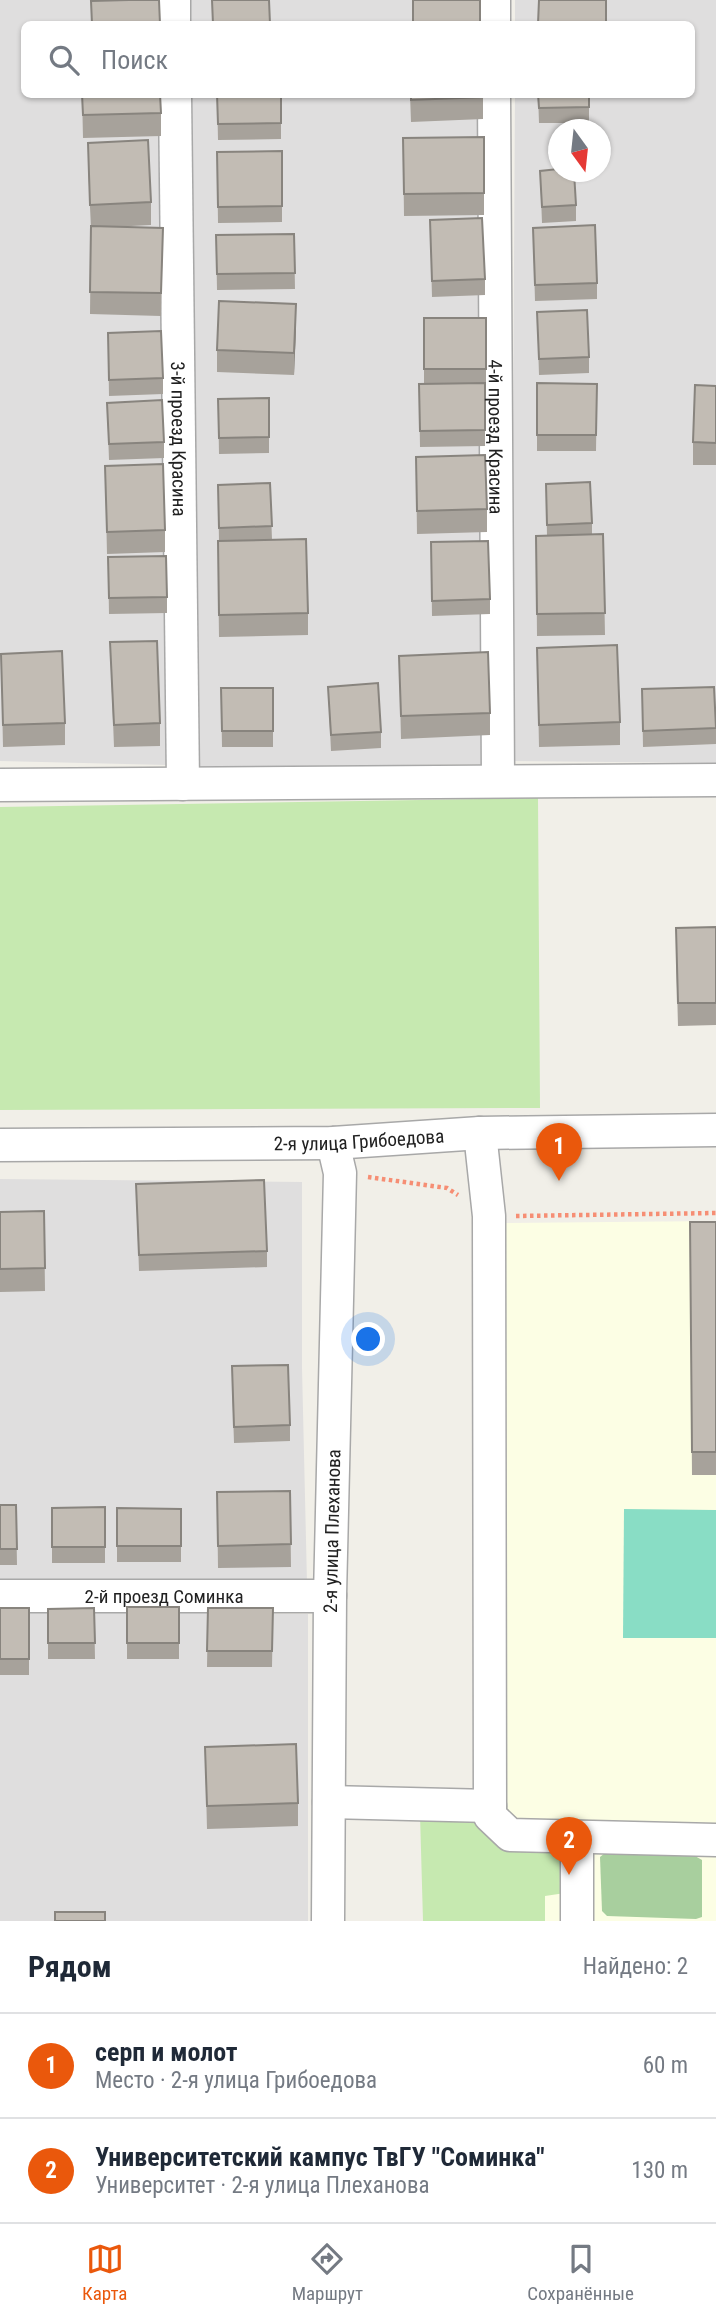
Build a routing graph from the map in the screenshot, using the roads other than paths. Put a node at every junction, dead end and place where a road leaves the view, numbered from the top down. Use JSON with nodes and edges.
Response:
{"nodes":[{"id":1,"x":174,"y":0,"type":"edge"},
{"id":2,"x":494,"y":0,"type":"edge"},
{"id":3,"x":174,"y":21,"type":"edge"},
{"id":4,"x":494,"y":21,"type":"edge"},
{"id":5,"x":175,"y":98,"type":"edge"},
{"id":6,"x":494,"y":98,"type":"edge"},
{"id":7,"x":716,"y":780,"type":"edge"},
{"id":8,"x":498,"y":781,"type":"junction"},
{"id":9,"x":183,"y":784,"type":"junction"},
{"id":10,"x":0,"y":785,"type":"edge"},
{"id":11,"x":716,"y":1130,"type":"edge"},
{"id":12,"x":480,"y":1133,"type":"junction"},
{"id":13,"x":0,"y":1145,"type":"edge"},
{"id":14,"x":337,"y":1158,"type":"junction"},
{"id":15,"x":0,"y":1596,"type":"edge"},
{"id":16,"x":330,"y":1596,"type":"junction"},
{"id":17,"x":329,"y":1802,"type":"junction"},
{"id":18,"x":491,"y":1806,"type":"junction"},
{"id":19,"x":577,"y":1838,"type":"junction"},
{"id":20,"x":716,"y":1840,"type":"edge"},
{"id":21,"x":328,"y":1921,"type":"edge"},
{"id":22,"x":577,"y":1921,"type":"edge"}],
"edges":[{"from":1,"to":3,"type":"street"},
{"from":2,"to":4,"type":"street"},
{"from":5,"to":9,"type":"street","name":"3-й проезд Красина"},
{"from":6,"to":8,"type":"street","name":"4-й проезд Красина"},
{"from":7,"to":8,"type":"street"},
{"from":8,"to":9,"type":"street"},
{"from":9,"to":10,"type":"street"},
{"from":11,"to":12,"type":"street","name":"2-я улица Грибоедова"},
{"from":12,"to":14,"type":"street","name":"2-я улица Грибоедова"},
{"from":12,"to":18,"type":"street"},
{"from":13,"to":14,"type":"street","name":"2-я улица Грибоедова"},
{"from":14,"to":16,"type":"street","name":"2-я улица Плеханова"},
{"from":15,"to":16,"type":"street","name":"2-й проезд Соминка"},
{"from":16,"to":17,"type":"street","name":"2-я улица Плеханова"},
{"from":17,"to":18,"type":"street"},
{"from":17,"to":21,"type":"street","name":"2-я улица Плеханова"},
{"from":18,"to":19,"type":"street"},
{"from":19,"to":20,"type":"street"},
{"from":19,"to":22,"type":"street"}]}
